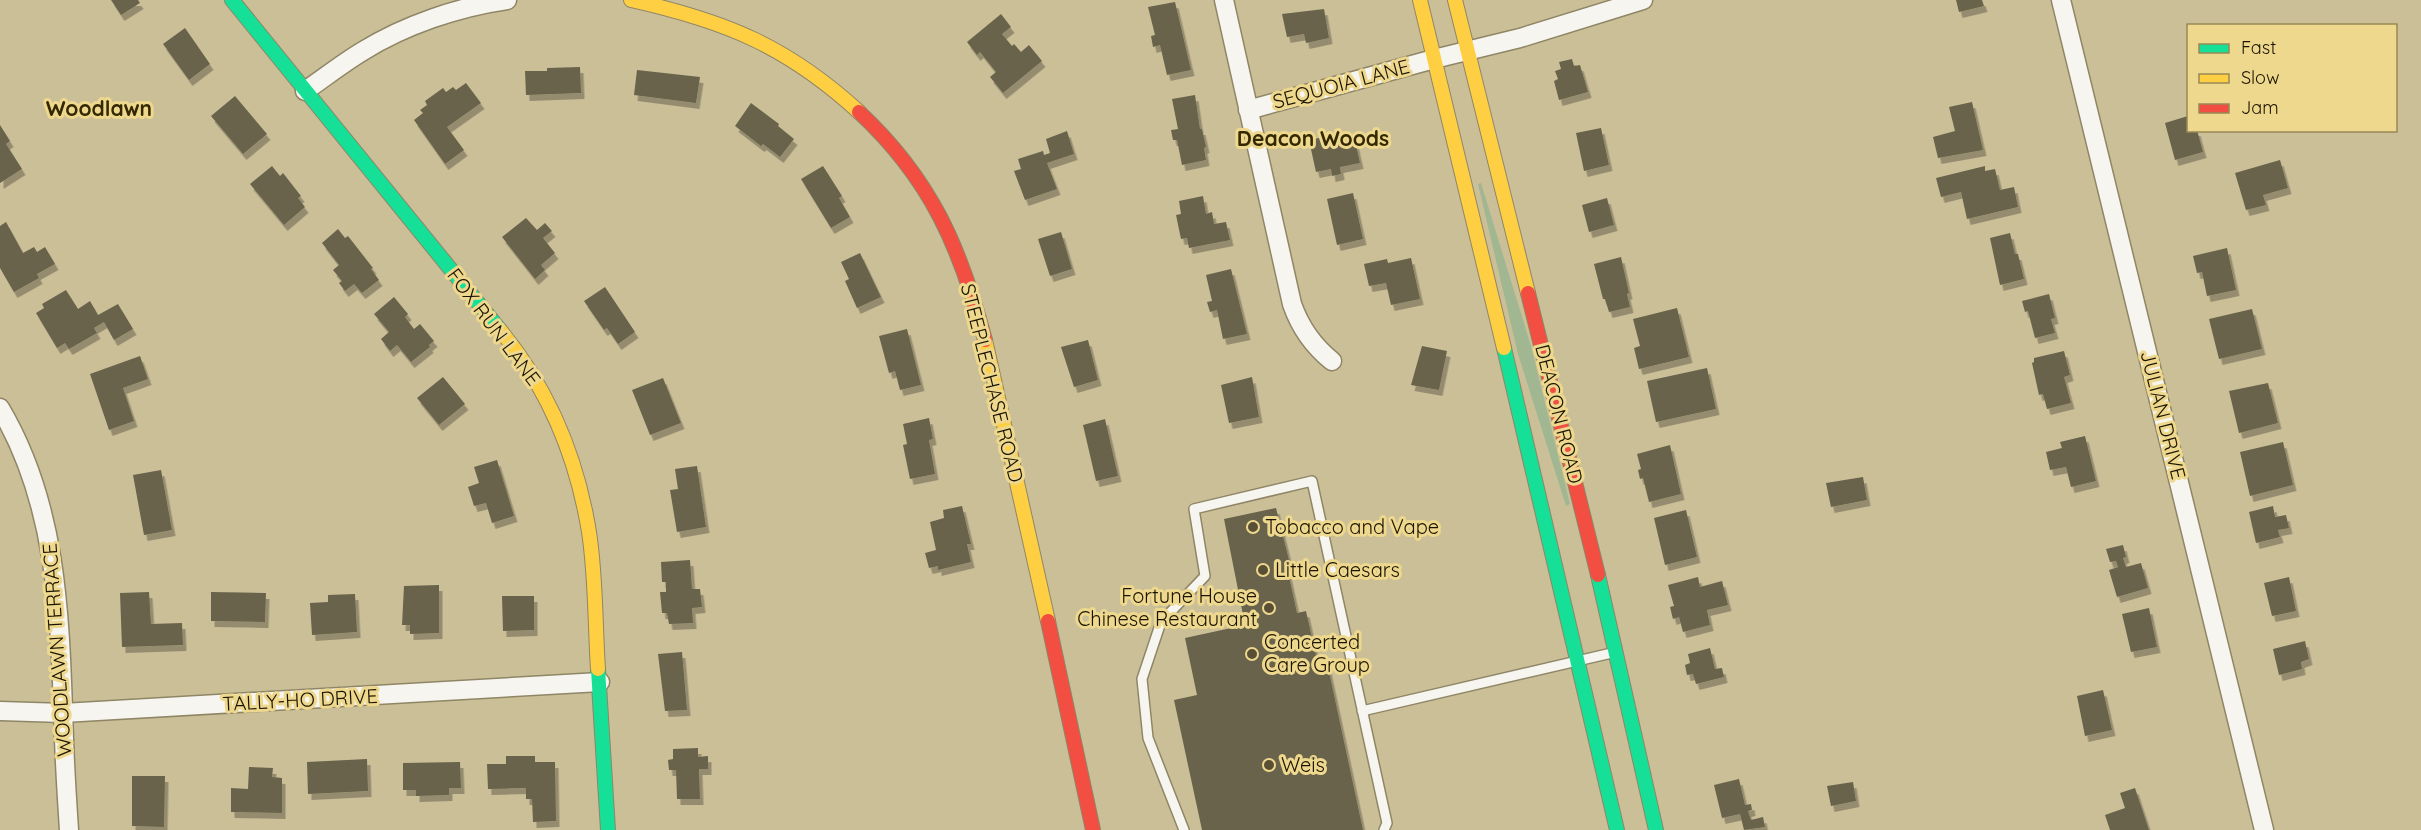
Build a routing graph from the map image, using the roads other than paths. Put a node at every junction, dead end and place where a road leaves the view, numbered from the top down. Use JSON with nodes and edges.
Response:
{"nodes":[{"id":1,"x":232,"y":0,"type":"edge"},
{"id":2,"x":507,"y":0,"type":"edge"},
{"id":3,"x":631,"y":0,"type":"edge"},
{"id":4,"x":1224,"y":0,"type":"edge"},
{"id":5,"x":1420,"y":0,"type":"edge"},
{"id":6,"x":1455,"y":0,"type":"edge"},
{"id":7,"x":1644,"y":0,"type":"edge"},
{"id":8,"x":2061,"y":0,"type":"edge"},
{"id":9,"x":684,"y":6,"type":"edge"},
{"id":10,"x":1467,"y":51,"type":"junction"},
{"id":11,"x":1434,"y":59,"type":"junction"},
{"id":12,"x":305,"y":91,"type":"junction"},
{"id":13,"x":1248,"y":110,"type":"junction"},
{"id":14,"x":1332,"y":361,"type":"dead end"},
{"id":15,"x":0,"y":408,"type":"edge"},
{"id":16,"x":1617,"y":652,"type":"junction"},
{"id":17,"x":1580,"y":662,"type":"junction"},
{"id":18,"x":600,"y":682,"type":"junction"},
{"id":19,"x":0,"y":711,"type":"edge"},
{"id":20,"x":1362,"y":711,"type":"junction"},
{"id":21,"x":63,"y":713,"type":"junction"},
{"id":22,"x":69,"y":830,"type":"edge"},
{"id":23,"x":608,"y":830,"type":"edge"},
{"id":24,"x":1093,"y":830,"type":"edge"},
{"id":25,"x":1184,"y":830,"type":"edge"},
{"id":26,"x":1384,"y":830,"type":"edge"},
{"id":27,"x":1617,"y":830,"type":"edge"},
{"id":28,"x":1656,"y":830,"type":"edge"},
{"id":29,"x":2264,"y":830,"type":"edge"}],
"edges":[{"from":1,"to":12,"type":"street","name":"FOX RUN LANE"},
{"from":2,"to":12,"type":"street"},
{"from":3,"to":9,"type":"street","name":"STEEPLECHASE ROAD"},
{"from":4,"to":13,"type":"street"},
{"from":5,"to":11,"type":"street","name":"DEACON ROAD"},
{"from":6,"to":10,"type":"street","name":"DEACON ROAD"},
{"from":7,"to":10,"type":"street","name":"SEQUOIA LANE"},
{"from":8,"to":29,"type":"street","name":"JULIAN DRIVE"},
{"from":9,"to":24,"type":"street","name":"STEEPLECHASE ROAD"},
{"from":10,"to":11,"type":"street","name":"SEQUOIA LANE"},
{"from":10,"to":16,"type":"street","name":"DEACON ROAD"},
{"from":11,"to":13,"type":"street","name":"SEQUOIA LANE"},
{"from":11,"to":17,"type":"street","name":"DEACON ROAD"},
{"from":12,"to":18,"type":"street","name":"FOX RUN LANE"},
{"from":13,"to":14,"type":"street"},
{"from":15,"to":21,"type":"street","name":"WOODLAWN TERRACE"},
{"from":16,"to":17,"type":"lane"},
{"from":16,"to":28,"type":"street","name":"DEACON ROAD"},
{"from":17,"to":20,"type":"lane"},
{"from":17,"to":27,"type":"street","name":"DEACON ROAD"},
{"from":18,"to":21,"type":"street","name":"TALLY-HO DRIVE"},
{"from":18,"to":23,"type":"street","name":"FOX RUN LANE"},
{"from":19,"to":21,"type":"street","name":"TALLY-HO DRIVE"},
{"from":20,"to":25,"type":"lane"},
{"from":20,"to":26,"type":"lane"},
{"from":21,"to":22,"type":"street","name":"WOODLAWN TERRACE"}]}
